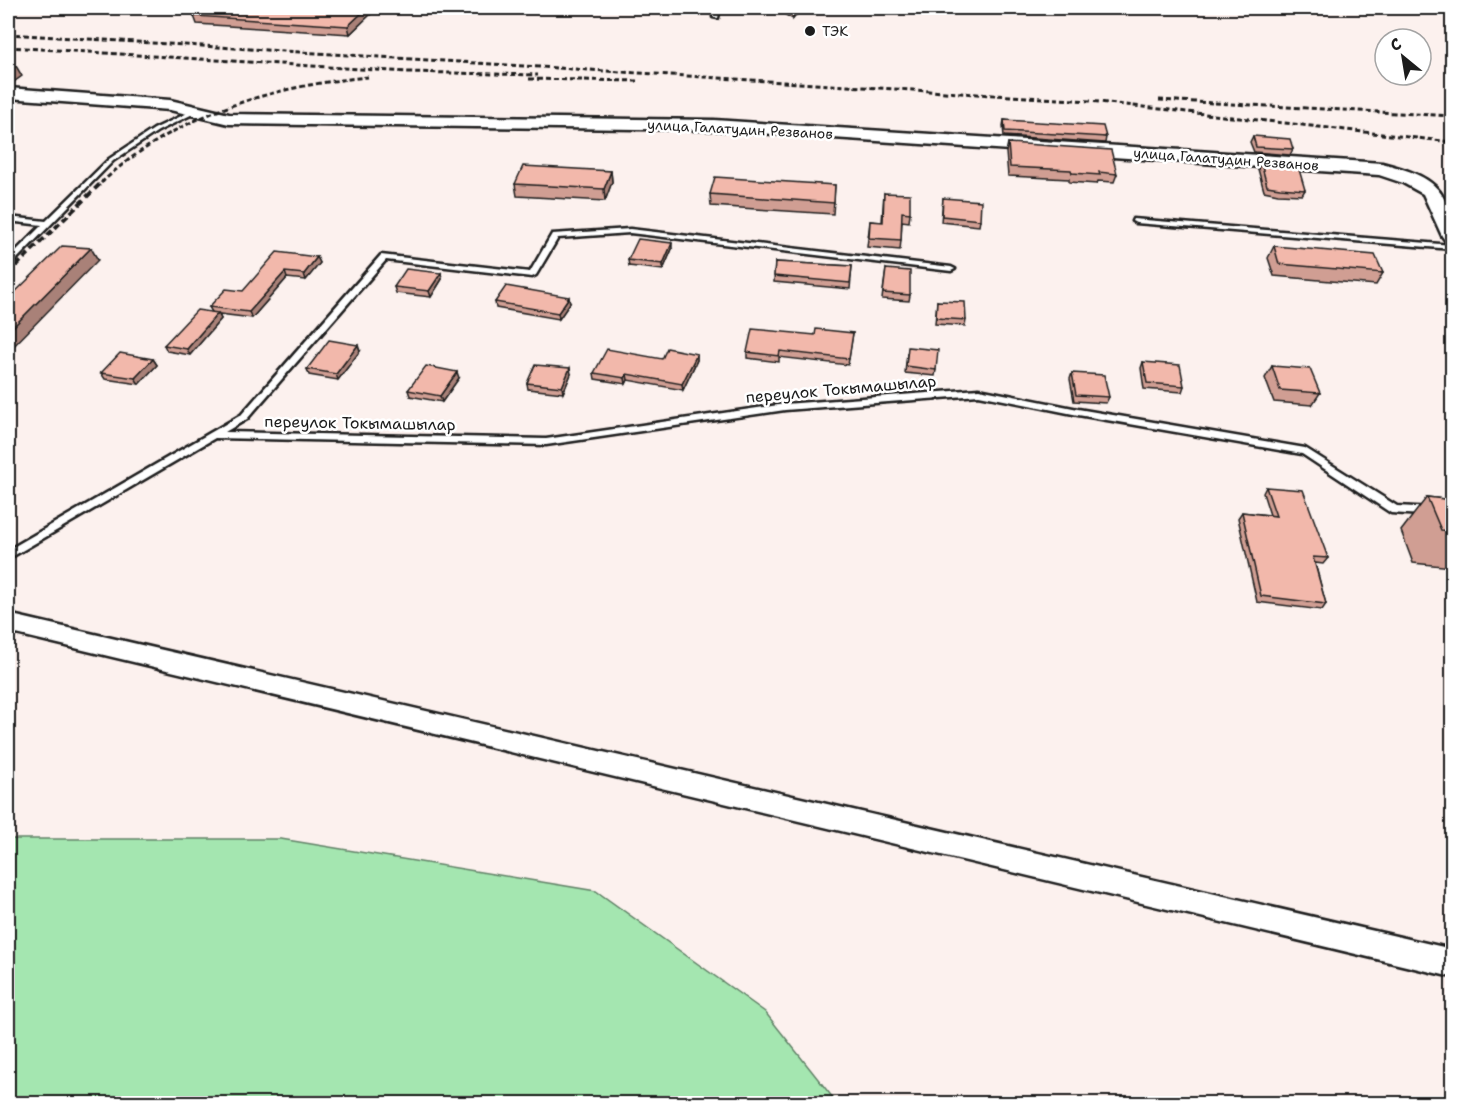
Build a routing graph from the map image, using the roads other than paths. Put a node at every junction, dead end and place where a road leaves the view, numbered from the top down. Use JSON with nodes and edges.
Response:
{"nodes":[{"id":1,"x":717,"y":8,"type":"edge"},
{"id":2,"x":716,"y":17,"type":"dead end"},
{"id":3,"x":8,"y":93,"type":"edge"},
{"id":4,"x":196,"y":111,"type":"junction"},
{"id":5,"x":1448,"y":217,"type":"edge"},
{"id":6,"x":8,"y":219,"type":"edge"},
{"id":7,"x":1136,"y":221,"type":"dead end"},
{"id":8,"x":48,"y":223,"type":"junction"},
{"id":9,"x":1452,"y":236,"type":"edge"},
{"id":10,"x":1452,"y":247,"type":"edge"},
{"id":11,"x":8,"y":262,"type":"edge"},
{"id":12,"x":951,"y":269,"type":"dead end"},
{"id":13,"x":212,"y":435,"type":"junction"},
{"id":14,"x":1452,"y":513,"type":"edge"},
{"id":15,"x":8,"y":555,"type":"edge"},
{"id":16,"x":8,"y":622,"type":"edge"},
{"id":17,"x":1452,"y":963,"type":"edge"}],
"edges":[{"from":1,"to":2,"type":"lane"},
{"from":3,"to":4,"type":"street","name":"улица Галатудин Резванов"},
{"from":4,"to":5,"type":"street","name":"улица Галатудин Резванов"},
{"from":4,"to":8,"type":"lane"},
{"from":5,"to":9,"type":"street","name":"улица Галатудин Резванов"},
{"from":6,"to":8,"type":"lane"},
{"from":7,"to":10,"type":"lane"},
{"from":8,"to":11,"type":"lane"},
{"from":12,"to":13,"type":"lane"},
{"from":13,"to":14,"type":"lane","name":"переулок Токымашылар"},
{"from":13,"to":15,"type":"lane"},
{"from":16,"to":17,"type":"street"}]}
